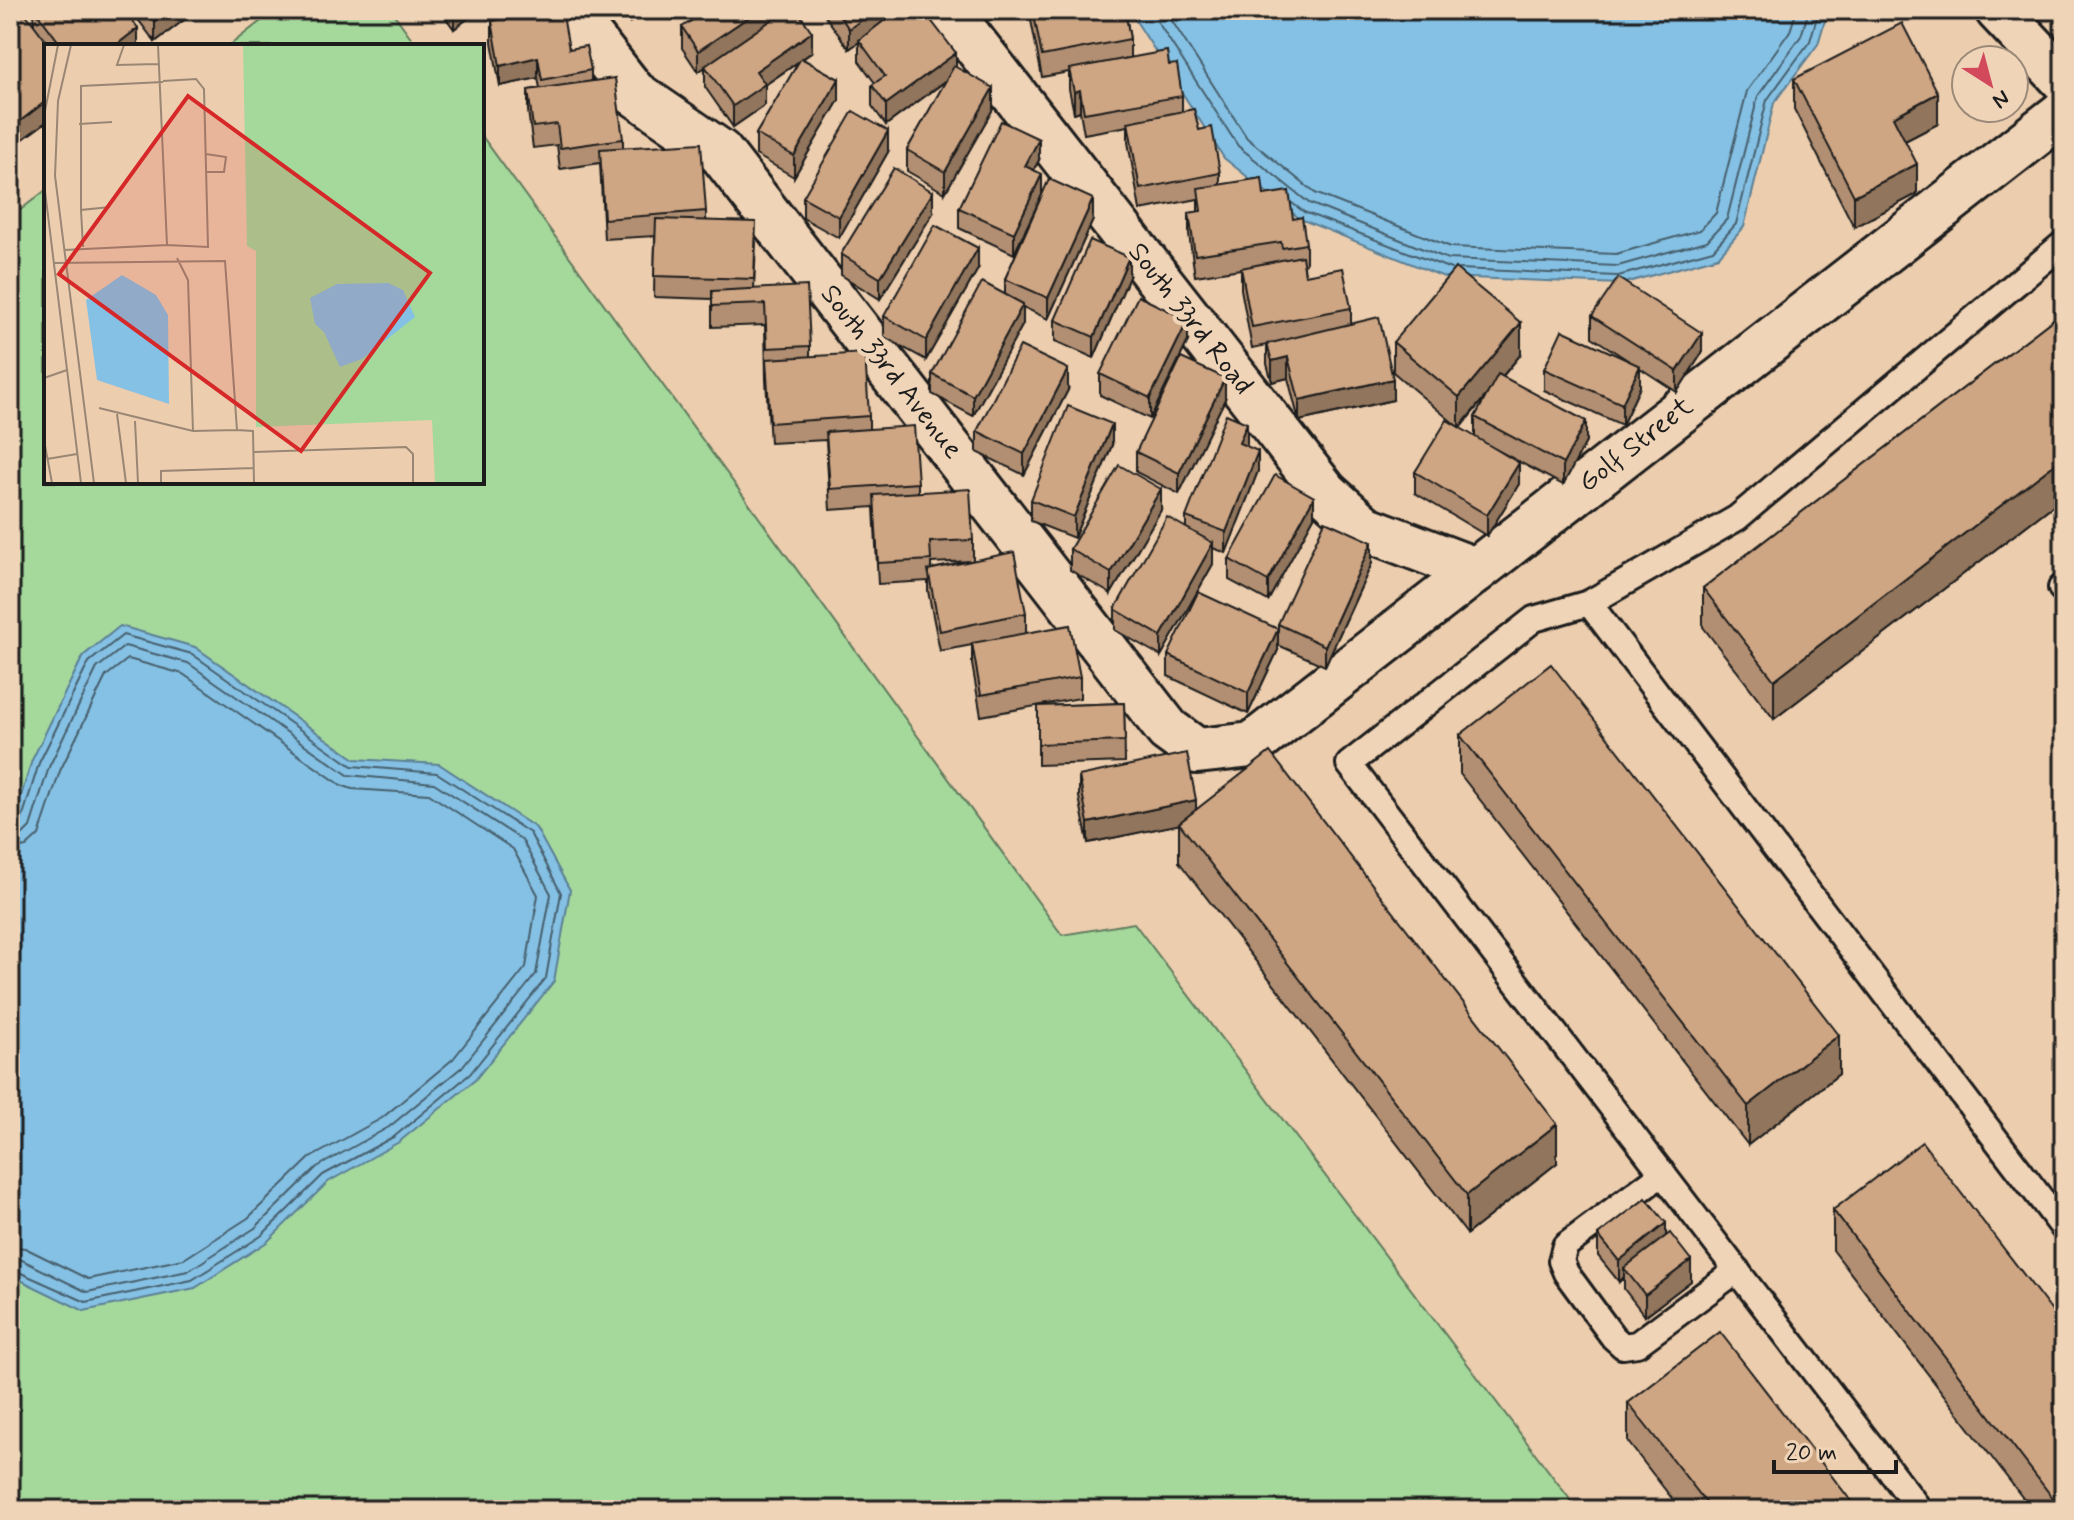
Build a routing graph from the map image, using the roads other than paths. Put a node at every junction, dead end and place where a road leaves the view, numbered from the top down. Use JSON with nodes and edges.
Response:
{"nodes":[{"id":1,"x":569,"y":10,"type":"edge"},
{"id":2,"x":948,"y":10,"type":"edge"},
{"id":3,"x":1998,"y":10,"type":"edge"},
{"id":4,"x":2064,"y":80,"type":"edge"},
{"id":5,"x":2064,"y":112,"type":"edge"},
{"id":6,"x":2060,"y":254,"type":"edge"},
{"id":7,"x":1475,"y":570,"type":"junction"},
{"id":8,"x":1589,"y":603,"type":"junction"},
{"id":9,"x":1197,"y":751,"type":"joint"},
{"id":10,"x":1663,"y":1173,"type":"junction"},
{"id":11,"x":2064,"y":1229,"type":"edge"},
{"id":12,"x":1737,"y":1270,"type":"junction"},
{"id":13,"x":1920,"y":1510,"type":"edge"}],
"edges":[{"from":1,"to":9,"type":"street","name":"South 33rd Avenue"},
{"from":2,"to":7,"type":"street","name":"South 33rd Road"},
{"from":3,"to":4,"type":"street"},
{"from":5,"to":7,"type":"street","name":"Golf Street"},
{"from":6,"to":8,"type":"lane"},
{"from":7,"to":9,"type":"street","name":"Golf Street"},
{"from":8,"to":10,"type":"lane"},
{"from":8,"to":11,"type":"lane"},
{"from":10,"to":12,"type":"lane"},
{"from":10,"to":12,"type":"lane"},
{"from":12,"to":13,"type":"lane"}]}
